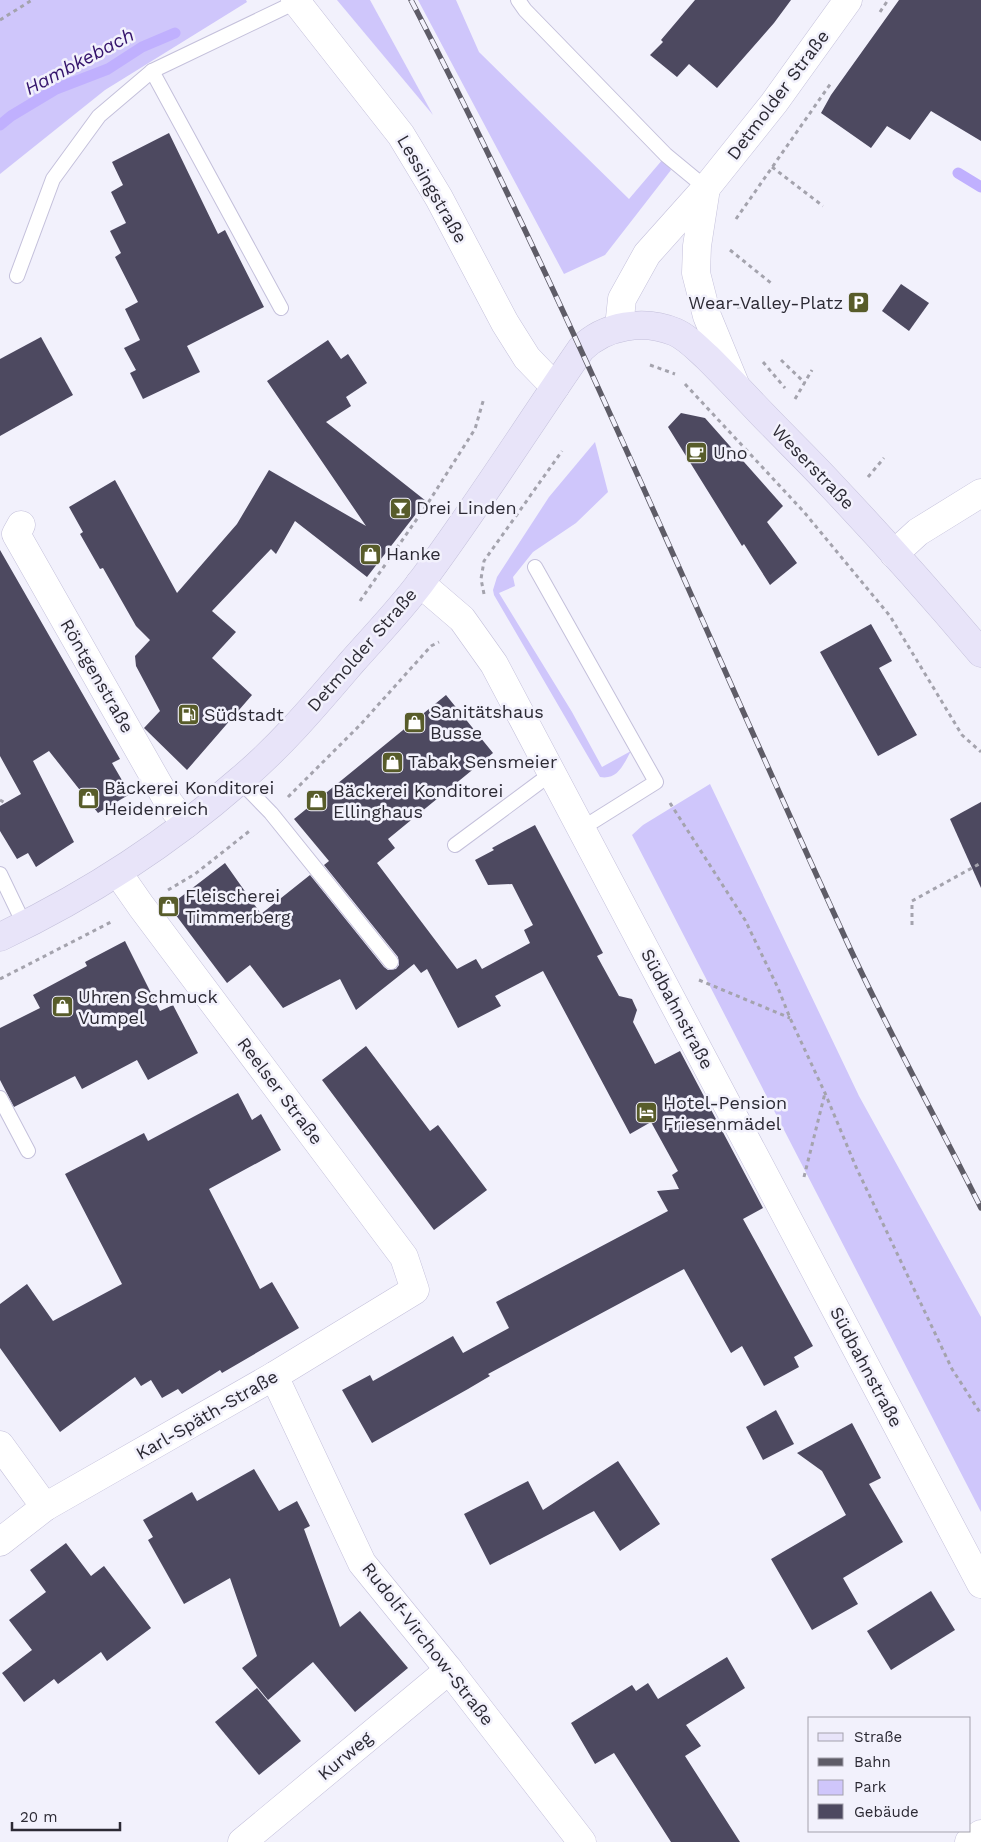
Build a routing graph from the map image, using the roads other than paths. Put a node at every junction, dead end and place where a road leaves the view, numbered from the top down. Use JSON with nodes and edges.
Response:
{"nodes":[{"id":1,"x":518,"y":0,"type":"edge"},
{"id":2,"x":848,"y":0,"type":"edge"},
{"id":3,"x":296,"y":1,"type":"edge"},
{"id":4,"x":152,"y":71,"type":"junction"},
{"id":5,"x":706,"y":188,"type":"junction"},
{"id":6,"x":17,"y":276,"type":"dead end"},
{"id":7,"x":281,"y":308,"type":"dead end"},
{"id":8,"x":620,"y":327,"type":"junction"},
{"id":9,"x":735,"y":384,"type":"junction"},
{"id":10,"x":555,"y":387,"type":"junction"},
{"id":11,"x":981,"y":493,"type":"edge"},
{"id":12,"x":21,"y":525,"type":"dead end"},
{"id":13,"x":894,"y":554,"type":"junction"},
{"id":14,"x":535,"y":566,"type":"dead end"},
{"id":15,"x":420,"y":583,"type":"junction"},
{"id":16,"x":981,"y":653,"type":"edge"},
{"id":17,"x":552,"y":773,"type":"junction"},
{"id":18,"x":240,"y":780,"type":"junction"},
{"id":19,"x":186,"y":824,"type":"junction"},
{"id":20,"x":582,"y":828,"type":"junction"},
{"id":21,"x":455,"y":845,"type":"dead end"},
{"id":22,"x":118,"y":873,"type":"junction"},
{"id":23,"x":0,"y":874,"type":"edge"},
{"id":24,"x":25,"y":926,"type":"junction"},
{"id":25,"x":0,"y":938,"type":"edge"},
{"id":26,"x":391,"y":962,"type":"dead end"},
{"id":27,"x":0,"y":1098,"type":"edge"},
{"id":28,"x":28,"y":1151,"type":"dead end"},
{"id":29,"x":415,"y":1290,"type":"joint"},
{"id":30,"x":274,"y":1376,"type":"junction"},
{"id":31,"x":0,"y":1445,"type":"edge"},
{"id":32,"x":45,"y":1507,"type":"junction"},
{"id":33,"x":0,"y":1542,"type":"edge"},
{"id":34,"x":981,"y":1584,"type":"edge"},
{"id":35,"x":449,"y":1670,"type":"junction"},
{"id":36,"x":981,"y":1834,"type":"edge"},
{"id":37,"x":242,"y":1842,"type":"edge"},
{"id":38,"x":582,"y":1842,"type":"edge"},
{"id":39,"x":969,"y":1842,"type":"edge"}],
"edges":[{"from":1,"to":5,"type":"lane"},
{"from":2,"to":5,"type":"street","name":"Detmolder Straße"},
{"from":3,"to":4,"type":"lane"},
{"from":3,"to":10,"type":"street","name":"Lessingstraße"},
{"from":4,"to":6,"type":"lane"},
{"from":4,"to":7,"type":"lane"},
{"from":5,"to":8,"type":"street","name":"Detmolder Straße"},
{"from":5,"to":9,"type":"street","name":"Detmolder Straße"},
{"from":8,"to":9,"type":"main road","name":"Weserstraße"},
{"from":8,"to":10,"type":"main road","name":"Detmolder Straße"},
{"from":9,"to":13,"type":"main road","name":"Weserstraße"},
{"from":10,"to":15,"type":"main road","name":"Detmolder Straße"},
{"from":11,"to":13,"type":"street"},
{"from":12,"to":19,"type":"street","name":"Röntgenstraße"},
{"from":13,"to":16,"type":"main road","name":"Weserstraße"},
{"from":14,"to":20,"type":"lane"},
{"from":15,"to":17,"type":"street","name":"Südbahnstraße"},
{"from":15,"to":18,"type":"main road","name":"Detmolder Straße"},
{"from":17,"to":20,"type":"street","name":"Südbahnstraße"},
{"from":17,"to":21,"type":"lane"},
{"from":18,"to":19,"type":"main road","name":"Detmolder Straße"},
{"from":18,"to":26,"type":"lane"},
{"from":19,"to":22,"type":"main road","name":"Detmolder Straße"},
{"from":20,"to":34,"type":"street","name":"Südbahnstraße"},
{"from":22,"to":24,"type":"main road","name":"Detmolder Straße"},
{"from":22,"to":29,"type":"street","name":"Reelser Straße"},
{"from":23,"to":24,"type":"lane"},
{"from":24,"to":25,"type":"main road","name":"Detmolder Straße"},
{"from":27,"to":28,"type":"lane"},
{"from":29,"to":30,"type":"street","name":"Karl-Späth-Straße"},
{"from":30,"to":32,"type":"street","name":"Karl-Späth-Straße"},
{"from":30,"to":35,"type":"street","name":"Rudolf-Virchow-Straße"},
{"from":31,"to":32,"type":"street"},
{"from":32,"to":33,"type":"street","name":"Karl-Späth-Straße"},
{"from":35,"to":37,"type":"street","name":"Kurweg"},
{"from":35,"to":38,"type":"street","name":"Rudolf-Virchow-Straße"},
{"from":36,"to":39,"type":"street"}]}
